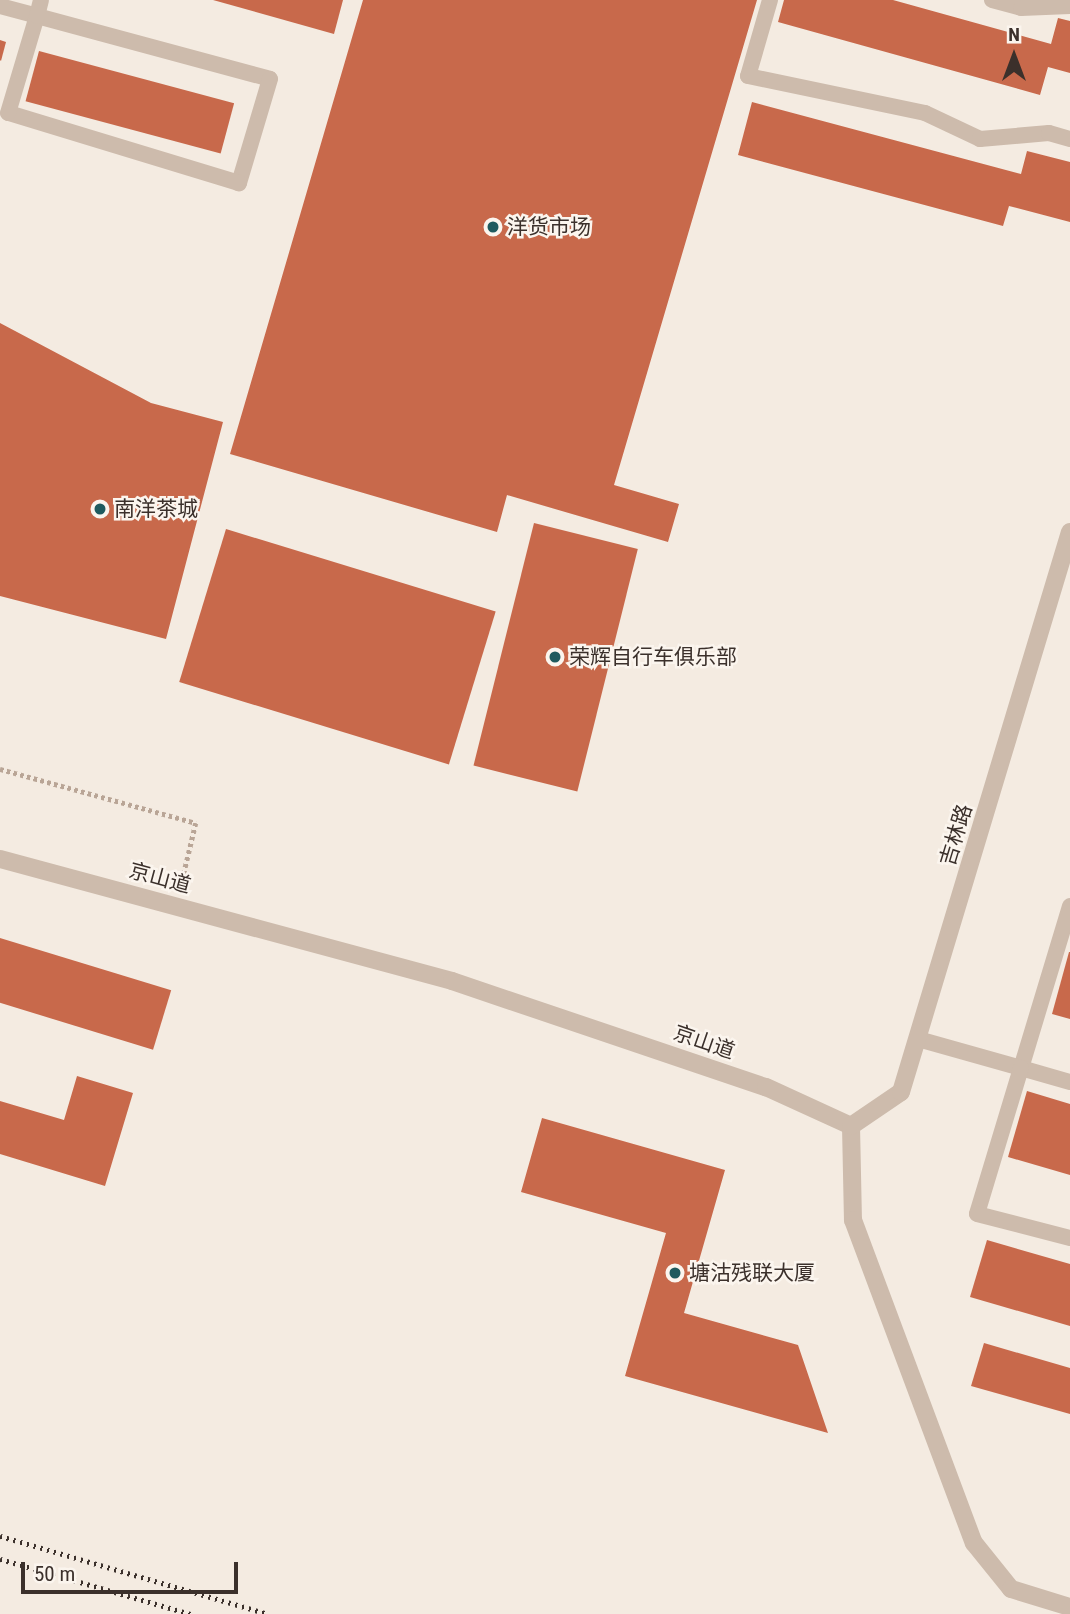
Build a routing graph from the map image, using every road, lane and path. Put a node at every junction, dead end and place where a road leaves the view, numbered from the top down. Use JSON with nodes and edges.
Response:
{"nodes":[{"id":1,"x":770,"y":0,"type":"edge"},
{"id":2,"x":992,"y":0,"type":"edge"},
{"id":3,"x":0,"y":6,"type":"edge"},
{"id":4,"x":1070,"y":6,"type":"edge"},
{"id":5,"x":39,"y":8,"type":"edge"},
{"id":6,"x":1070,"y":139,"type":"edge"},
{"id":7,"x":1070,"y":532,"type":"edge"},
{"id":8,"x":0,"y":769,"type":"edge"},
{"id":9,"x":0,"y":859,"type":"edge"},
{"id":10,"x":177,"y":905,"type":"junction"},
{"id":11,"x":1069,"y":911,"type":"edge"},
{"id":12,"x":918,"y":1039,"type":"junction"},
{"id":13,"x":1021,"y":1068,"type":"junction"},
{"id":14,"x":1070,"y":1082,"type":"edge"},
{"id":15,"x":851,"y":1126,"type":"junction"},
{"id":16,"x":1070,"y":1238,"type":"edge"},
{"id":17,"x":1070,"y":1607,"type":"edge"}],
"edges":[{"from":1,"to":6,"type":"lane"},
{"from":2,"to":4,"type":"lane"},
{"from":3,"to":5,"type":"lane"},
{"from":5,"to":5,"type":"lane"},
{"from":7,"to":12,"type":"street","name":"吉林路"},
{"from":8,"to":10,"type":"path"},
{"from":9,"to":10,"type":"street","name":"京山道"},
{"from":10,"to":15,"type":"street","name":"京山道"},
{"from":11,"to":13,"type":"lane"},
{"from":12,"to":13,"type":"lane"},
{"from":12,"to":15,"type":"street","name":"吉林路"},
{"from":13,"to":14,"type":"lane"},
{"from":13,"to":16,"type":"lane"},
{"from":15,"to":17,"type":"street"}]}
